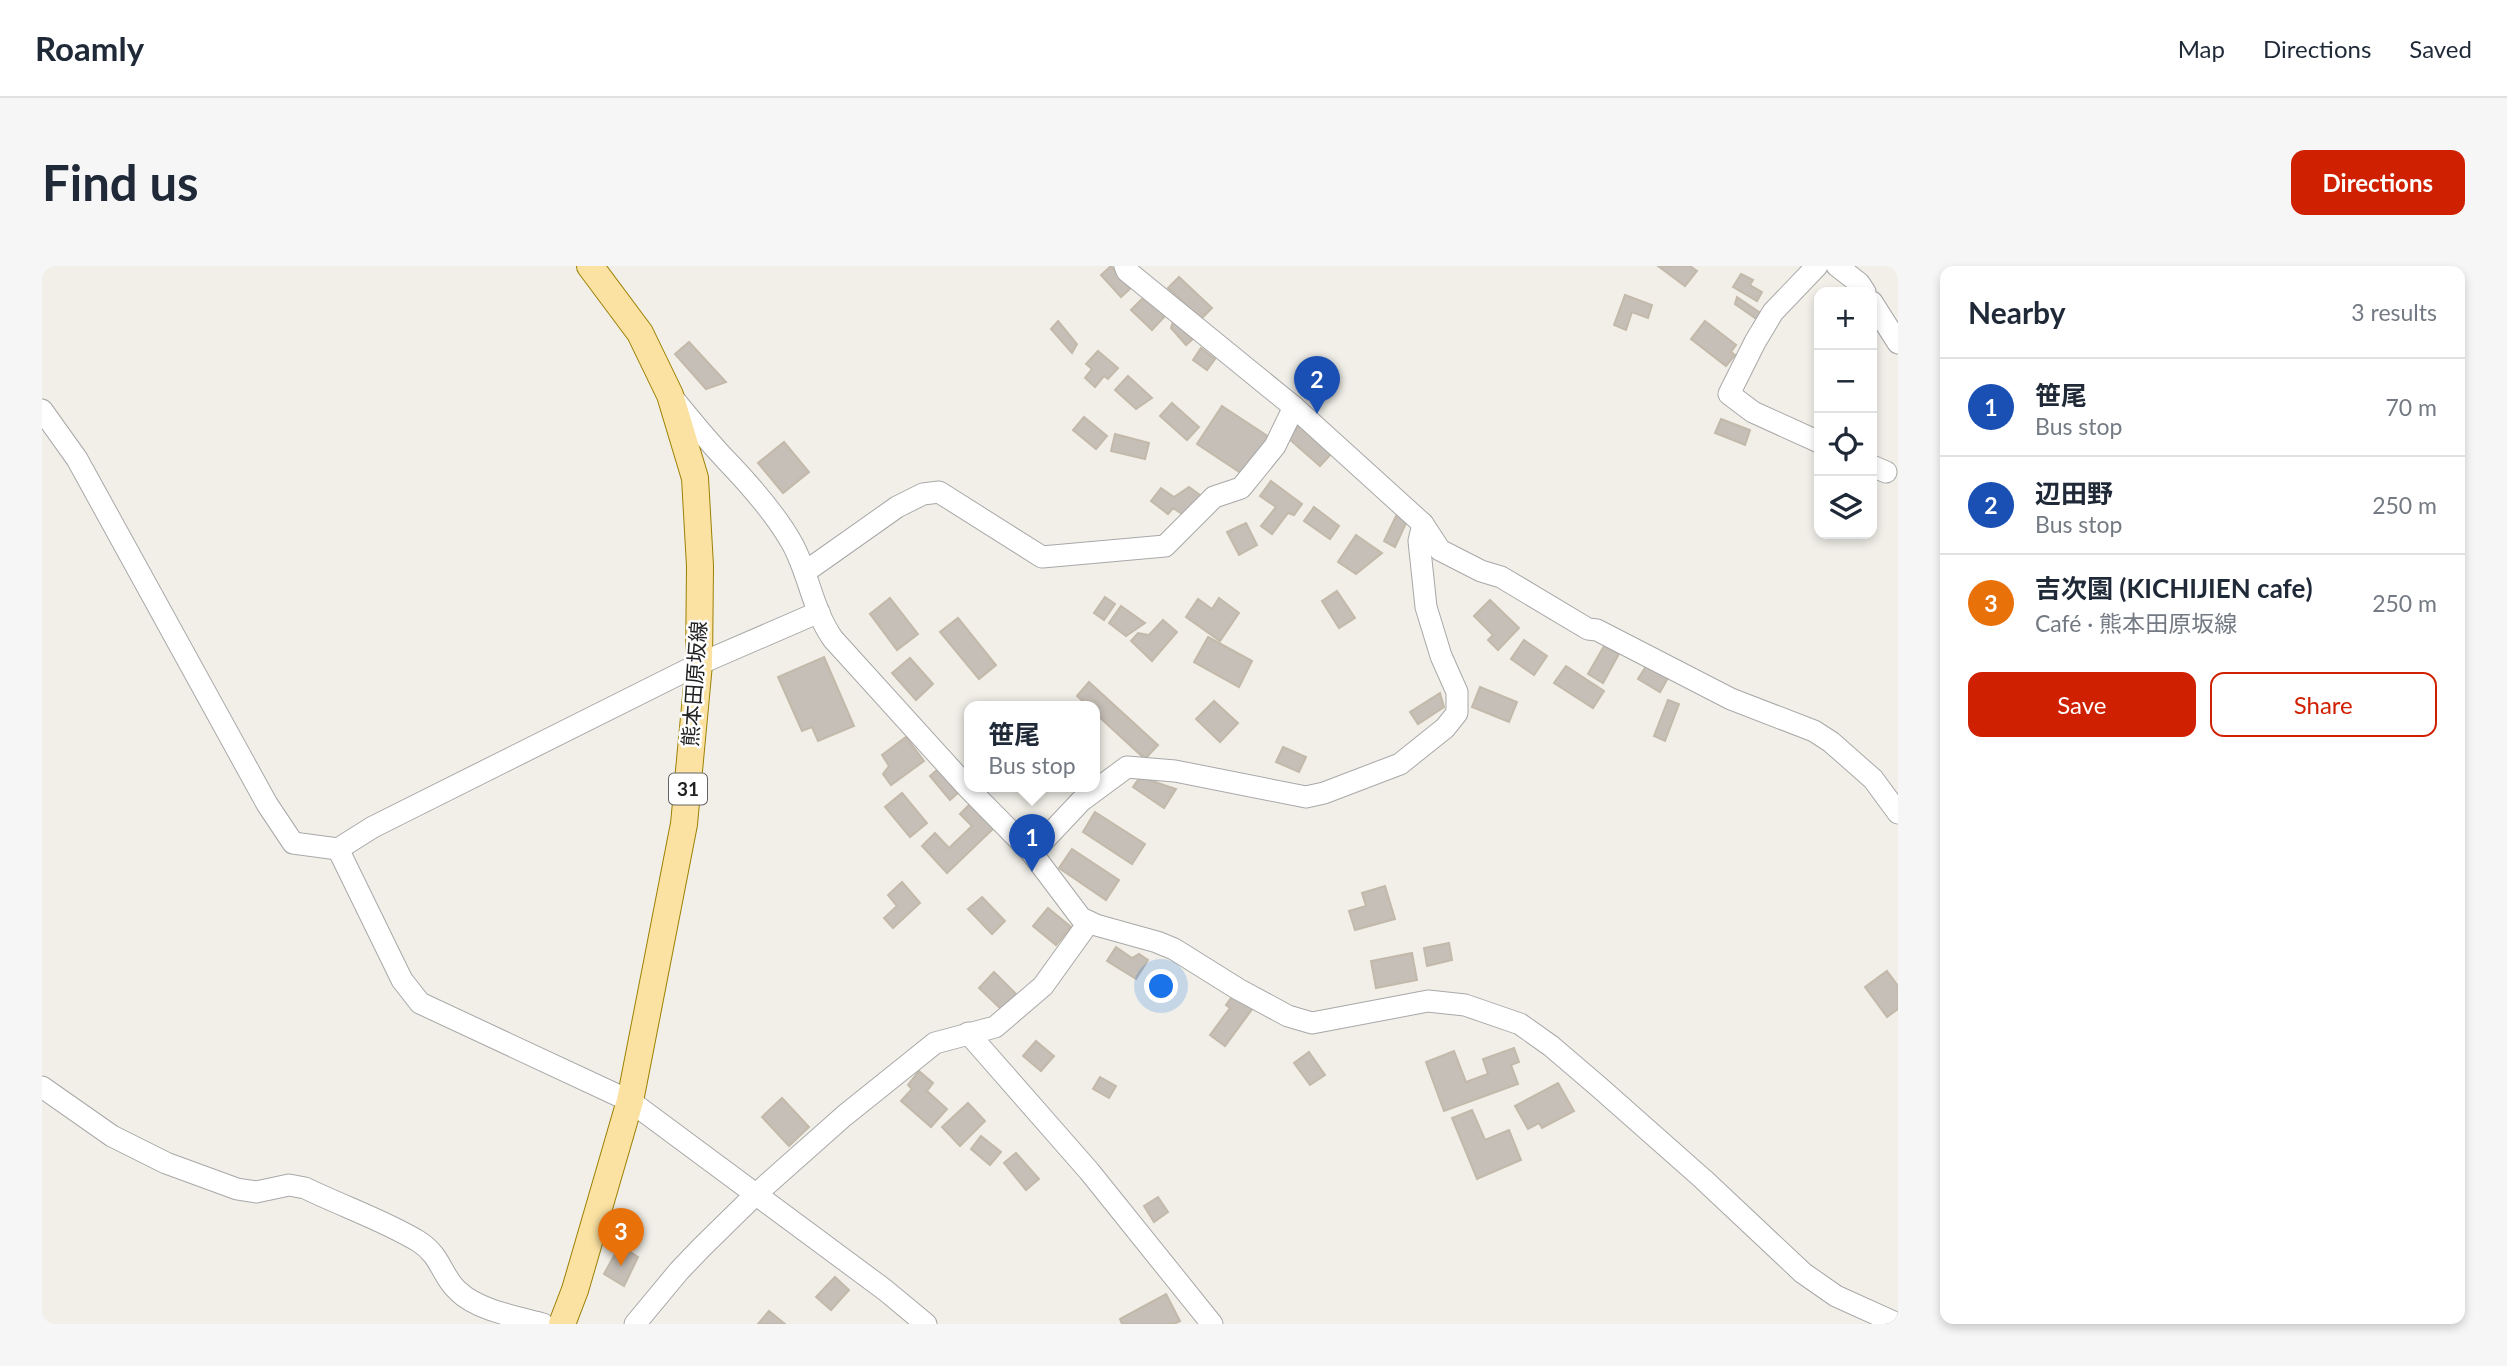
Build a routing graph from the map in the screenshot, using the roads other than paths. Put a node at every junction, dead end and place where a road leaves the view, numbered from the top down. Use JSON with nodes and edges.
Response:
{"nodes":[{"id":1,"x":590,"y":266,"type":"edge"},
{"id":2,"x":1125,"y":266,"type":"edge"},
{"id":3,"x":1817,"y":266,"type":"edge"},
{"id":4,"x":1837,"y":266,"type":"edge"},
{"id":5,"x":1862,"y":287,"type":"edge"},
{"id":6,"x":1877,"y":310,"type":"edge"},
{"id":7,"x":1898,"y":343,"type":"edge"},
{"id":8,"x":670,"y":395,"type":"junction"},
{"id":9,"x":1294,"y":407,"type":"junction"},
{"id":10,"x":42,"y":410,"type":"edge"},
{"id":11,"x":1814,"y":440,"type":"edge"},
{"id":12,"x":1423,"y":524,"type":"junction"},
{"id":13,"x":805,"y":572,"type":"junction"},
{"id":14,"x":819,"y":612,"type":"junction"},
{"id":15,"x":699,"y":664,"type":"junction"},
{"id":16,"x":964,"y":783,"type":"edge"},
{"id":17,"x":1100,"y":787,"type":"edge"},
{"id":18,"x":972,"y":792,"type":"edge"},
{"id":19,"x":1093,"y":792,"type":"edge"},
{"id":20,"x":1898,"y":813,"type":"edge"},
{"id":21,"x":338,"y":849,"type":"junction"},
{"id":22,"x":1032,"y":853,"type":"junction"},
{"id":23,"x":1090,"y":922,"type":"junction"},
{"id":24,"x":968,"y":1033,"type":"junction"},
{"id":25,"x":42,"y":1087,"type":"edge"},
{"id":26,"x":630,"y":1101,"type":"junction"},
{"id":27,"x":755,"y":1195,"type":"junction"},
{"id":28,"x":543,"y":1324,"type":"edge"},
{"id":29,"x":562,"y":1324,"type":"edge"},
{"id":30,"x":635,"y":1324,"type":"edge"},
{"id":31,"x":926,"y":1324,"type":"edge"},
{"id":32,"x":1212,"y":1324,"type":"edge"},
{"id":33,"x":1898,"y":1324,"type":"edge"}],
"edges":[{"from":1,"to":8,"type":"main road","name":"熊本田原坂線","number":"31"},
{"from":2,"to":9,"type":"street"},
{"from":3,"to":11,"type":"street"},
{"from":4,"to":5,"type":"street"},
{"from":6,"to":7,"type":"street"},
{"from":8,"to":13,"type":"street"},
{"from":8,"to":15,"type":"main road","name":"熊本田原坂線","number":"31"},
{"from":9,"to":12,"type":"street"},
{"from":9,"to":13,"type":"street"},
{"from":10,"to":21,"type":"street"},
{"from":12,"to":17,"type":"street"},
{"from":12,"to":20,"type":"street"},
{"from":13,"to":14,"type":"street"},
{"from":14,"to":15,"type":"street"},
{"from":14,"to":16,"type":"street"},
{"from":15,"to":21,"type":"street"},
{"from":15,"to":26,"type":"main road","name":"熊本田原坂線","number":"31"},
{"from":18,"to":22,"type":"street"},
{"from":19,"to":22,"type":"street"},
{"from":21,"to":26,"type":"street"},
{"from":22,"to":23,"type":"street"},
{"from":23,"to":24,"type":"street"},
{"from":23,"to":33,"type":"street"},
{"from":24,"to":27,"type":"street"},
{"from":24,"to":32,"type":"street"},
{"from":25,"to":28,"type":"street"},
{"from":26,"to":27,"type":"street"},
{"from":26,"to":29,"type":"main road","name":"熊本田原坂線","number":"31"},
{"from":27,"to":30,"type":"street"},
{"from":27,"to":31,"type":"street"}]}
